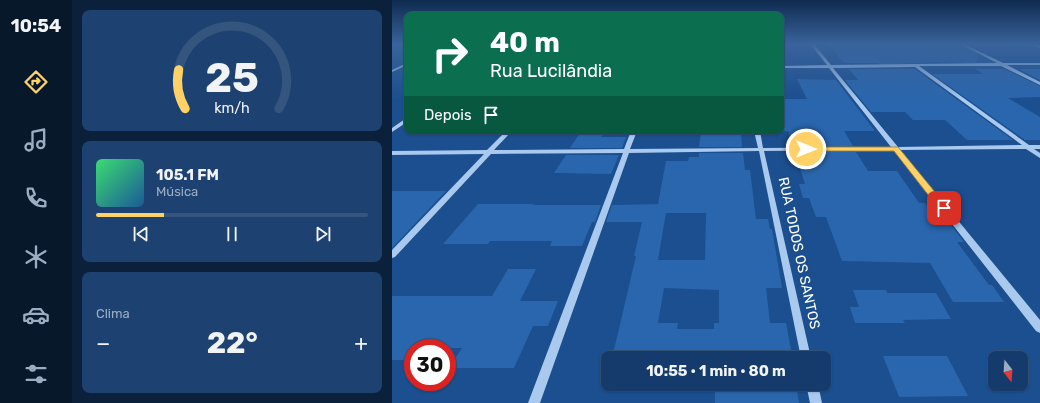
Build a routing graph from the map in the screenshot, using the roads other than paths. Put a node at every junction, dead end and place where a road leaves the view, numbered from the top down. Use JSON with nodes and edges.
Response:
{"nodes":[{"id":1,"x":827,"y":63,"type":"edge"},
{"id":2,"x":997,"y":63,"type":"edge"},
{"id":3,"x":1040,"y":64,"type":"edge"},
{"id":4,"x":1001,"y":65,"type":"junction"},
{"id":5,"x":404,"y":66,"type":"edge"},
{"id":6,"x":784,"y":66,"type":"edge"},
{"id":7,"x":830,"y":66,"type":"junction"},
{"id":8,"x":916,"y":66,"type":"junction"},
{"id":9,"x":392,"y":67,"type":"edge"},
{"id":10,"x":401,"y":67,"type":"junction"},
{"id":11,"x":392,"y":71,"type":"edge"},
{"id":12,"x":1040,"y":84,"type":"edge"},
{"id":13,"x":404,"y":122,"type":"edge"},
{"id":14,"x":392,"y":130,"type":"edge"},
{"id":15,"x":506,"y":134,"type":"edge"},
{"id":16,"x":633,"y":134,"type":"edge"},
{"id":17,"x":758,"y":134,"type":"edge"},
{"id":18,"x":1028,"y":148,"type":"junction"},
{"id":19,"x":1040,"y":148,"type":"edge"},
{"id":20,"x":896,"y":149,"type":"junction"},
{"id":21,"x":761,"y":150,"type":"junction"},
{"id":22,"x":490,"y":151,"type":"junction"},
{"id":23,"x":627,"y":151,"type":"junction"},
{"id":24,"x":392,"y":153,"type":"edge"},
{"id":25,"x":1040,"y":156,"type":"edge"},
{"id":26,"x":392,"y":254,"type":"edge"},
{"id":27,"x":1040,"y":328,"type":"edge"},
{"id":28,"x":804,"y":351,"type":"edge"},
{"id":29,"x":813,"y":391,"type":"edge"},
{"id":30,"x":534,"y":403,"type":"edge"},
{"id":31,"x":816,"y":403,"type":"edge"}],
"edges":[{"from":1,"to":7,"type":"street"},
{"from":2,"to":4,"type":"street"},
{"from":3,"to":4,"type":"street"},
{"from":4,"to":8,"type":"street"},
{"from":4,"to":12,"type":"street"},
{"from":5,"to":10,"type":"street"},
{"from":6,"to":7,"type":"street"},
{"from":7,"to":8,"type":"street"},
{"from":7,"to":20,"type":"street"},
{"from":8,"to":18,"type":"street"},
{"from":9,"to":10,"type":"street"},
{"from":10,"to":11,"type":"street"},
{"from":13,"to":14,"type":"street"},
{"from":15,"to":22,"type":"street"},
{"from":16,"to":23,"type":"street"},
{"from":17,"to":21,"type":"street","name":"RUA TODOS OS SANTOS"},
{"from":18,"to":19,"type":"street"},
{"from":18,"to":20,"type":"street"},
{"from":18,"to":25,"type":"street"},
{"from":20,"to":21,"type":"street"},
{"from":20,"to":27,"type":"street"},
{"from":21,"to":23,"type":"street"},
{"from":21,"to":28,"type":"street","name":"RUA TODOS OS SANTOS"},
{"from":22,"to":23,"type":"street"},
{"from":22,"to":24,"type":"street"},
{"from":22,"to":26,"type":"street"},
{"from":23,"to":30,"type":"street"},
{"from":29,"to":31,"type":"street"}]}
